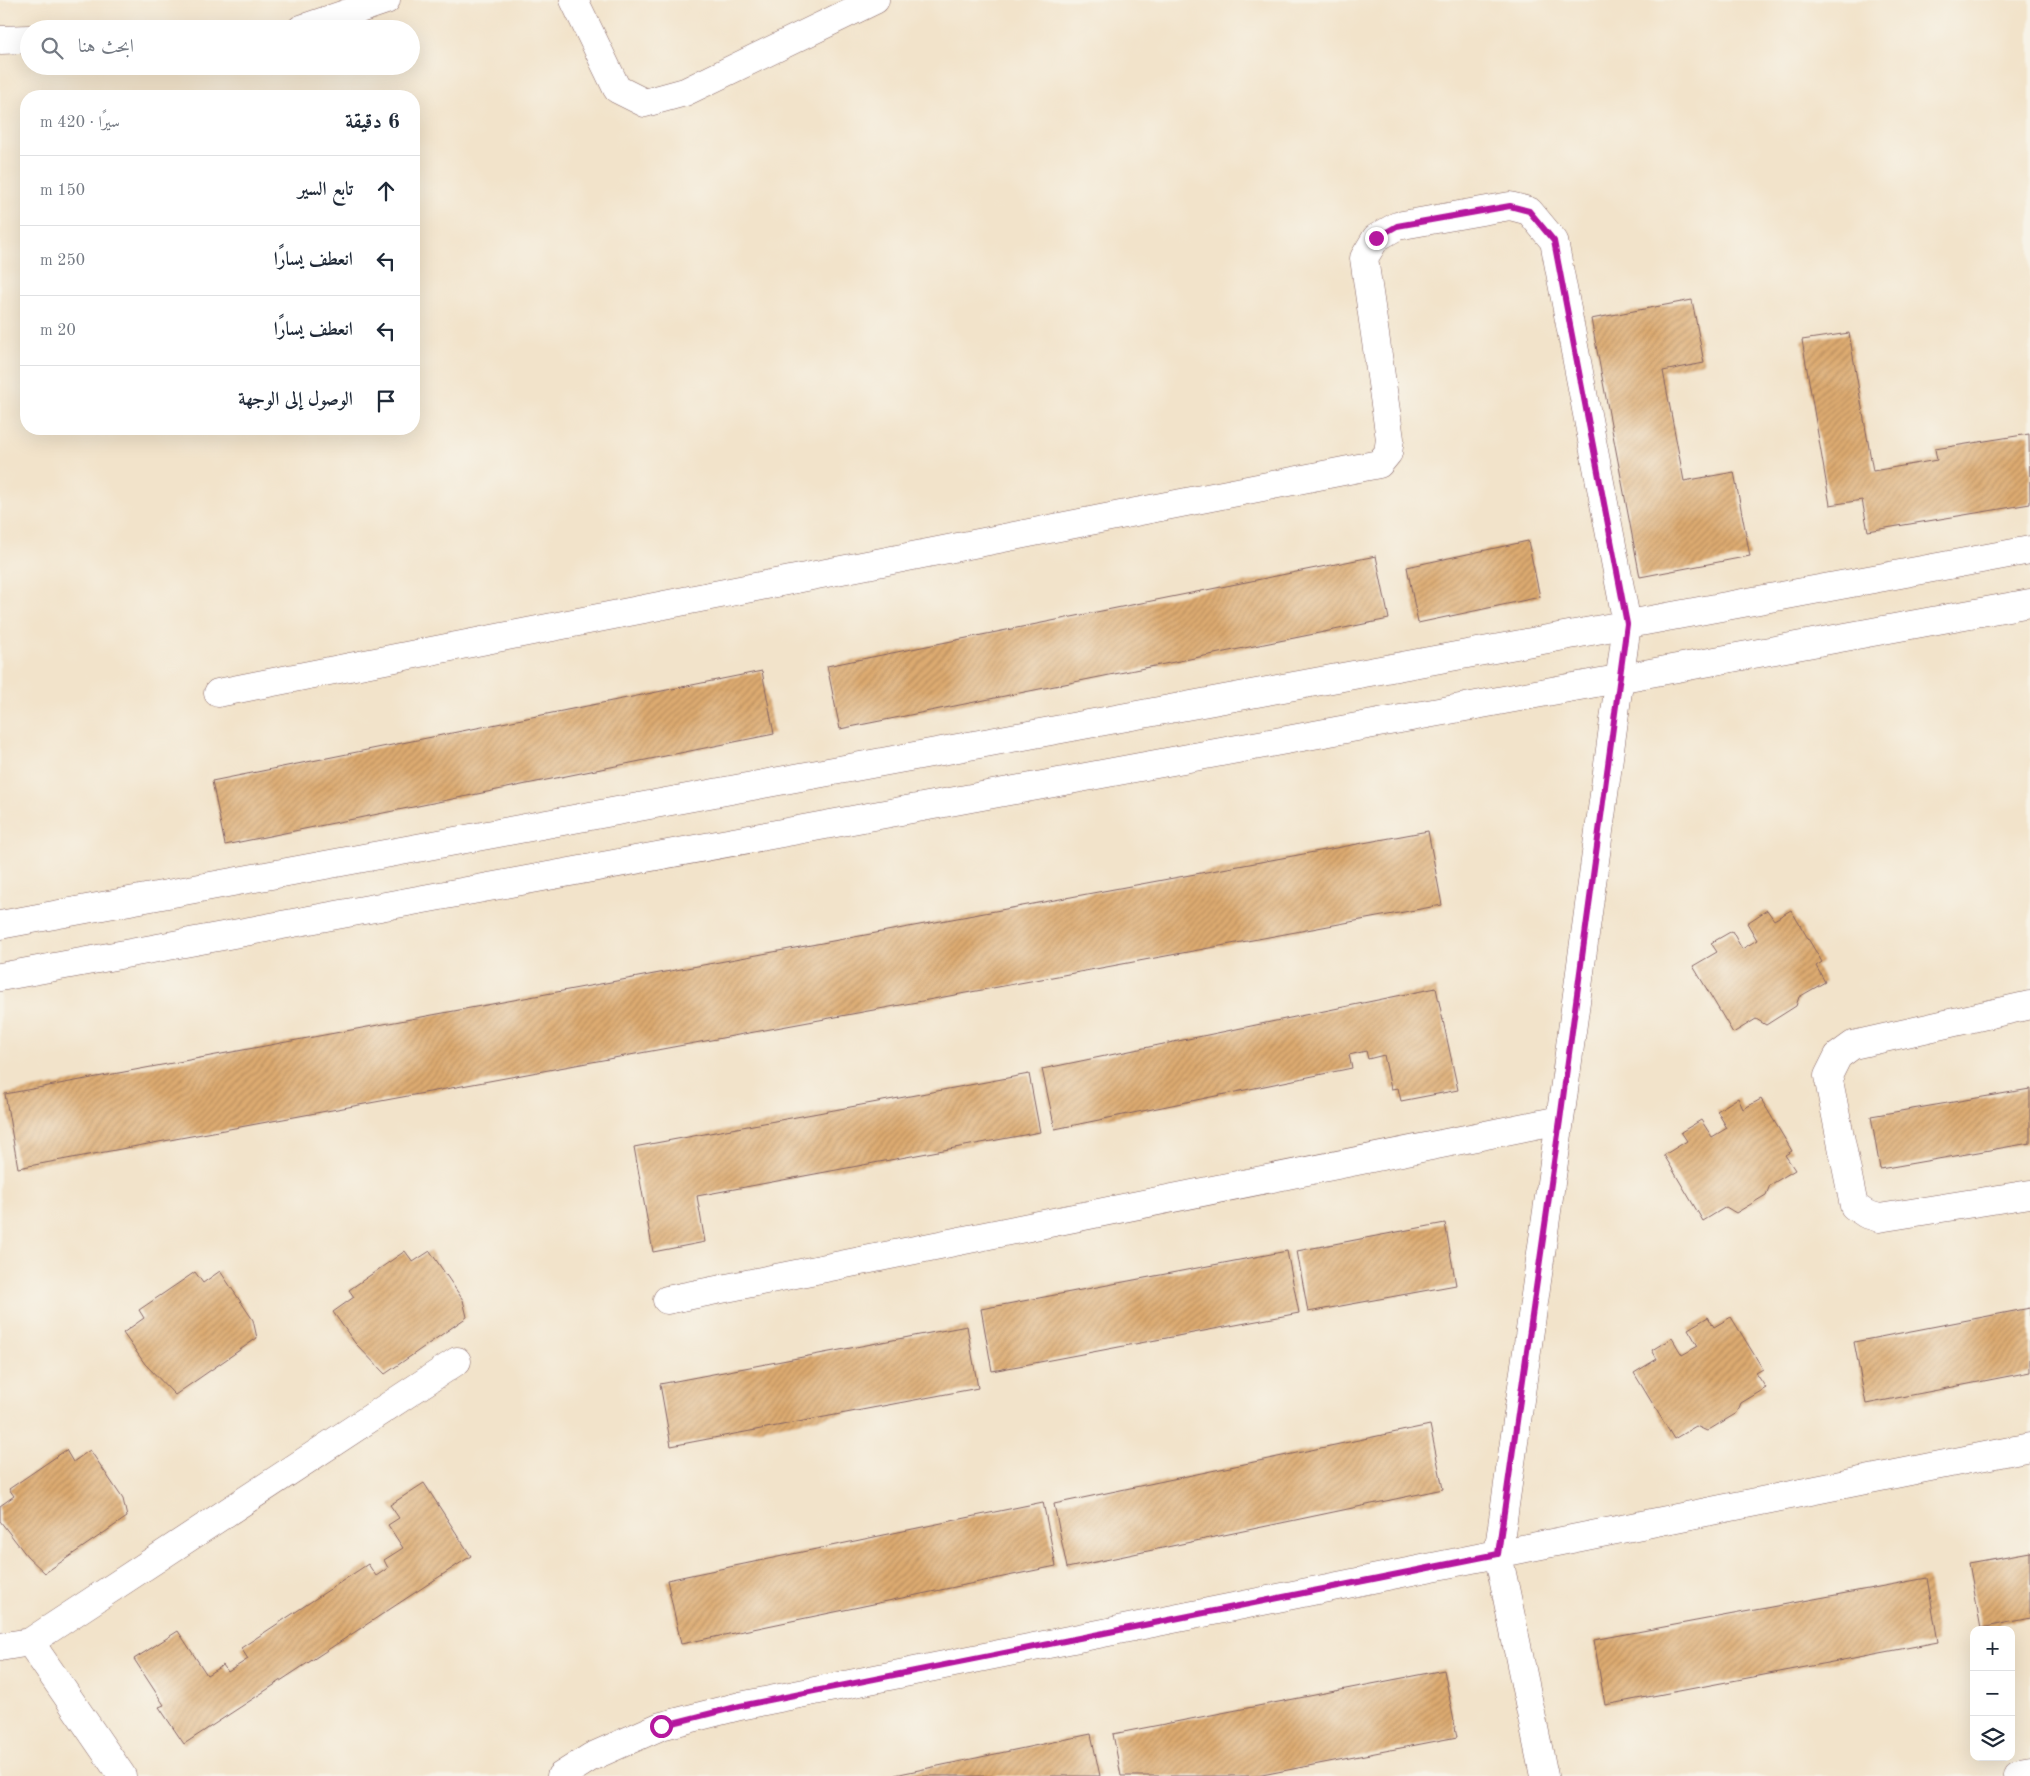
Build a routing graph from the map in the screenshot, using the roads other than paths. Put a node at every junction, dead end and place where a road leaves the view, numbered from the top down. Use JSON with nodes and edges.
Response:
{"nodes":[{"id":1,"x":386,"y":0,"type":"edge"},
{"id":2,"x":574,"y":0,"type":"edge"},
{"id":3,"x":875,"y":0,"type":"edge"},
{"id":4,"x":328,"y":20,"type":"edge"},
{"id":5,"x":20,"y":39,"type":"edge"},
{"id":6,"x":0,"y":40,"type":"edge"},
{"id":7,"x":2030,"y":550,"type":"edge"},
{"id":8,"x":2030,"y":603,"type":"edge"},
{"id":9,"x":1627,"y":624,"type":"junction"},
{"id":10,"x":1621,"y":677,"type":"junction"},
{"id":11,"x":218,"y":693,"type":"dead end"},
{"id":12,"x":0,"y":925,"type":"edge"},
{"id":13,"x":0,"y":977,"type":"edge"},
{"id":14,"x":2030,"y":1005,"type":"edge"},
{"id":15,"x":1560,"y":1120,"type":"junction"},
{"id":16,"x":2030,"y":1194,"type":"edge"},
{"id":17,"x":667,"y":1300,"type":"dead end"},
{"id":18,"x":457,"y":1361,"type":"dead end"},
{"id":19,"x":2030,"y":1447,"type":"edge"},
{"id":20,"x":1498,"y":1554,"type":"junction"},
{"id":21,"x":30,"y":1642,"type":"junction"},
{"id":22,"x":0,"y":1647,"type":"edge"},
{"id":23,"x":2030,"y":1774,"type":"edge"},
{"id":24,"x":122,"y":1776,"type":"edge"},
{"id":25,"x":561,"y":1776,"type":"edge"},
{"id":26,"x":1544,"y":1776,"type":"edge"},
{"id":27,"x":2018,"y":1776,"type":"edge"}],
"edges":[{"from":1,"to":4,"type":"street"},
{"from":2,"to":3,"type":"street"},
{"from":5,"to":6,"type":"street"},
{"from":7,"to":9,"type":"street"},
{"from":8,"to":10,"type":"street"},
{"from":9,"to":10,"type":"street"},
{"from":9,"to":11,"type":"street"},
{"from":9,"to":12,"type":"street"},
{"from":10,"to":13,"type":"street"},
{"from":10,"to":15,"type":"street"},
{"from":14,"to":16,"type":"street"},
{"from":15,"to":17,"type":"street"},
{"from":15,"to":20,"type":"street"},
{"from":18,"to":21,"type":"street"},
{"from":19,"to":20,"type":"street"},
{"from":20,"to":25,"type":"street"},
{"from":20,"to":26,"type":"street"},
{"from":21,"to":22,"type":"street"},
{"from":21,"to":24,"type":"street"},
{"from":23,"to":27,"type":"street"}]}
